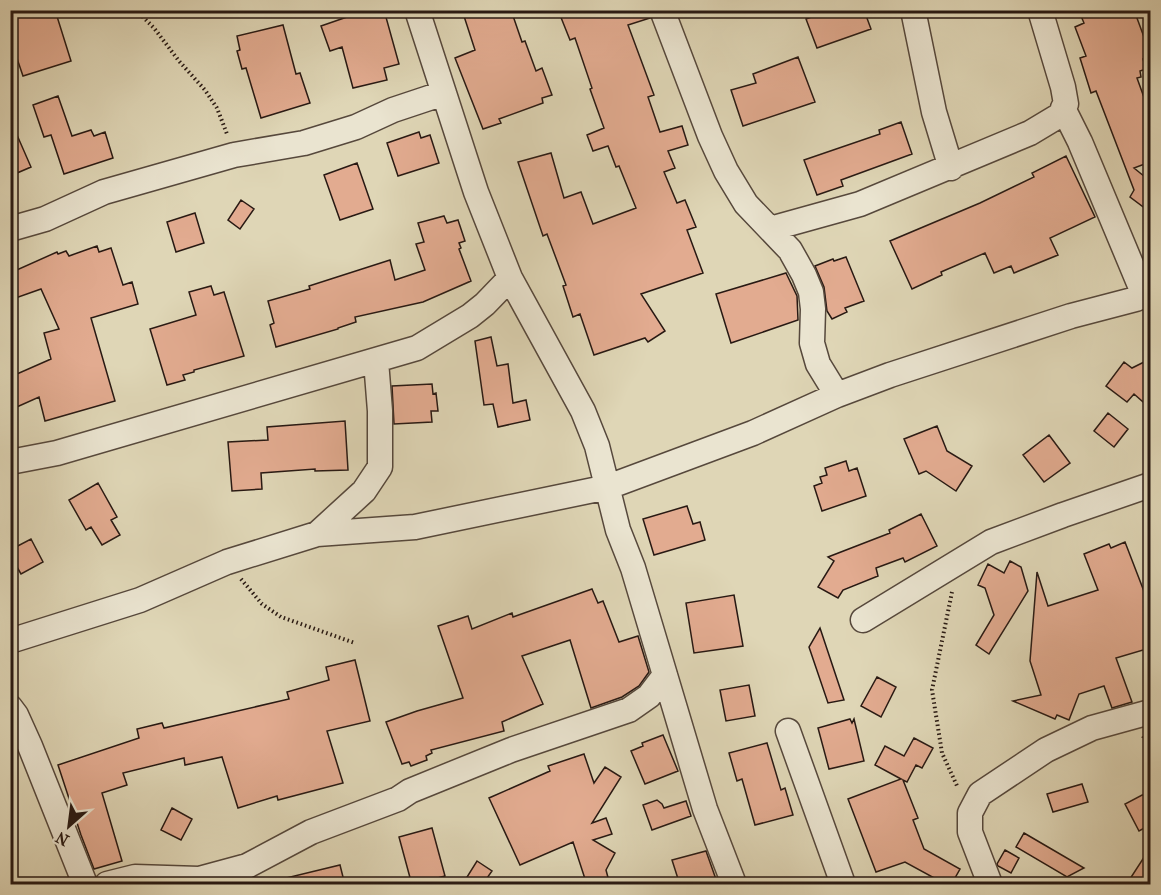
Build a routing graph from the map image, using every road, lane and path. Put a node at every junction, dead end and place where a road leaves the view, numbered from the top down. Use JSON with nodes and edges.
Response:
{"nodes":[{"id":1,"x":136,"y":10,"type":"edge"},
{"id":2,"x":417,"y":10,"type":"edge"},
{"id":3,"x":662,"y":10,"type":"edge"},
{"id":4,"x":913,"y":10,"type":"edge"},
{"id":5,"x":1040,"y":10,"type":"edge"},
{"id":6,"x":444,"y":93,"type":"junction"},
{"id":7,"x":1063,"y":108,"type":"junction"},
{"id":8,"x":234,"y":155,"type":"junction"},
{"id":9,"x":951,"y":168,"type":"junction"},
{"id":10,"x":10,"y":229,"type":"edge"},
{"id":11,"x":770,"y":230,"type":"junction"},
{"id":12,"x":510,"y":278,"type":"junction"},
{"id":13,"x":1147,"y":294,"type":"edge"},
{"id":14,"x":376,"y":360,"type":"junction"},
{"id":15,"x":837,"y":395,"type":"junction"},
{"id":16,"x":10,"y":462,"type":"edge"},
{"id":17,"x":1150,"y":485,"type":"edge"},
{"id":18,"x":608,"y":487,"type":"junction"},
{"id":19,"x":317,"y":534,"type":"junction"},
{"id":20,"x":962,"y":560,"type":"junction"},
{"id":21,"x":227,"y":562,"type":"junction"},
{"id":22,"x":863,"y":620,"type":"dead end"},
{"id":23,"x":10,"y":641,"type":"edge"},
{"id":24,"x":355,"y":643,"type":"dead end"},
{"id":25,"x":665,"y":675,"type":"junction"},
{"id":26,"x":10,"y":707,"type":"edge"},
{"id":27,"x":1150,"y":712,"type":"edge"},
{"id":28,"x":788,"y":731,"type":"dead end"},
{"id":29,"x":970,"y":813,"type":"junction"},
{"id":30,"x":85,"y":885,"type":"edge"},
{"id":31,"x":107,"y":885,"type":"edge"},
{"id":32,"x":734,"y":885,"type":"edge"},
{"id":33,"x":843,"y":885,"type":"edge"},
{"id":34,"x":990,"y":885,"type":"edge"}],
"edges":[{"from":1,"to":8,"type":"path"},
{"from":2,"to":6,"type":"street"},
{"from":3,"to":11,"type":"street"},
{"from":4,"to":9,"type":"street"},
{"from":5,"to":7,"type":"street"},
{"from":6,"to":8,"type":"street"},
{"from":6,"to":12,"type":"street"},
{"from":7,"to":9,"type":"street"},
{"from":7,"to":13,"type":"street"},
{"from":8,"to":10,"type":"street"},
{"from":9,"to":11,"type":"street"},
{"from":11,"to":15,"type":"street"},
{"from":12,"to":14,"type":"street"},
{"from":12,"to":18,"type":"street"},
{"from":13,"to":15,"type":"street"},
{"from":14,"to":16,"type":"street"},
{"from":14,"to":19,"type":"street"},
{"from":15,"to":18,"type":"street"},
{"from":17,"to":20,"type":"street"},
{"from":18,"to":19,"type":"street"},
{"from":18,"to":25,"type":"street"},
{"from":19,"to":21,"type":"street"},
{"from":20,"to":22,"type":"street"},
{"from":20,"to":29,"type":"path"},
{"from":21,"to":23,"type":"street"},
{"from":21,"to":24,"type":"path"},
{"from":25,"to":31,"type":"street"},
{"from":25,"to":32,"type":"street"},
{"from":26,"to":30,"type":"street"},
{"from":27,"to":29,"type":"street"},
{"from":28,"to":33,"type":"street"},
{"from":29,"to":34,"type":"street"}]}
